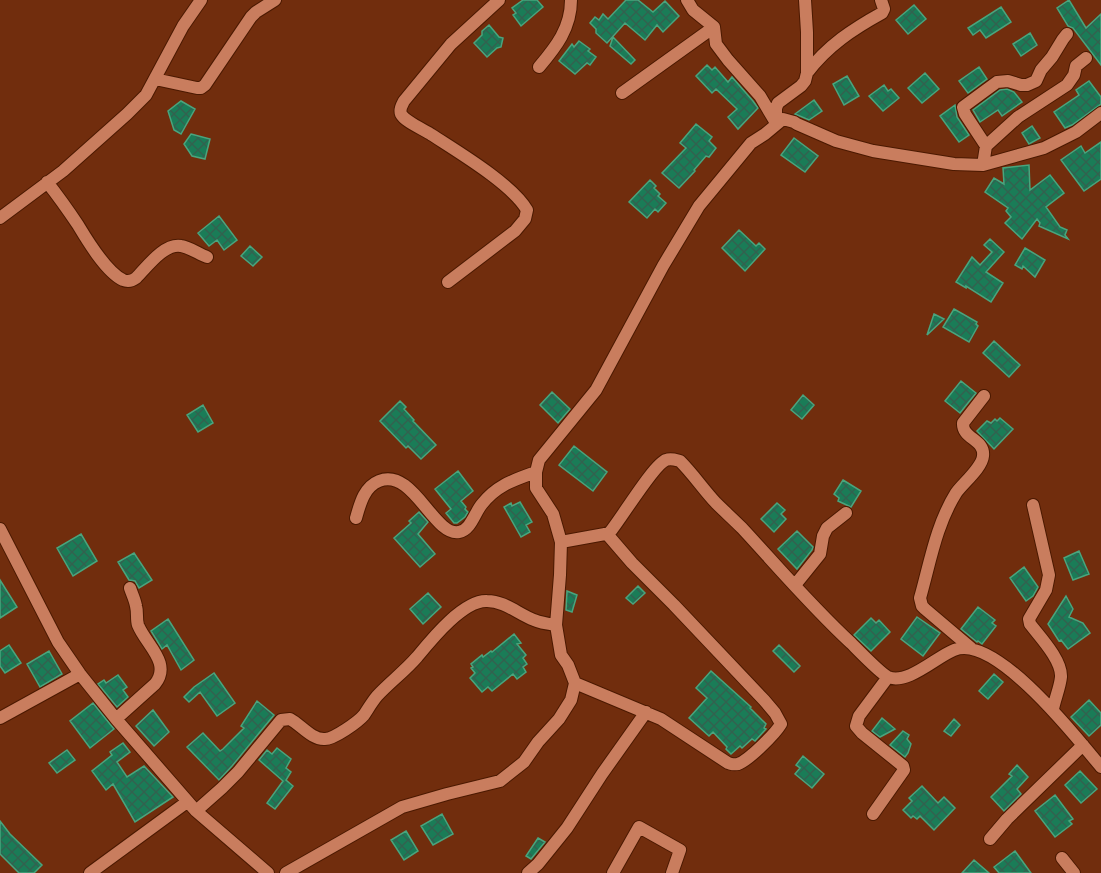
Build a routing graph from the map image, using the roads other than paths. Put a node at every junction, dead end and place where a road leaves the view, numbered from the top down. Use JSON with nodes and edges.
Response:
{"nodes":[{"id":1,"x":201,"y":0,"type":"edge"},
{"id":2,"x":275,"y":0,"type":"edge"},
{"id":3,"x":499,"y":0,"type":"edge"},
{"id":4,"x":571,"y":0,"type":"edge"},
{"id":5,"x":687,"y":0,"type":"edge"},
{"id":6,"x":805,"y":0,"type":"edge"},
{"id":7,"x":881,"y":0,"type":"edge"},
{"id":8,"x":714,"y":27,"type":"junction"},
{"id":9,"x":1067,"y":34,"type":"dead end"},
{"id":10,"x":1086,"y":58,"type":"dead end"},
{"id":11,"x":539,"y":68,"type":"dead end"},
{"id":12,"x":807,"y":73,"type":"junction"},
{"id":13,"x":155,"y":79,"type":"junction"},
{"id":14,"x":622,"y":93,"type":"dead end"},
{"id":15,"x":1100,"y":115,"type":"edge"},
{"id":16,"x":776,"y":123,"type":"junction"},
{"id":17,"x":986,"y":146,"type":"junction"},
{"id":18,"x":983,"y":165,"type":"junction"},
{"id":19,"x":47,"y":182,"type":"junction"},
{"id":20,"x":0,"y":218,"type":"edge"},
{"id":21,"x":207,"y":257,"type":"dead end"},
{"id":22,"x":448,"y":282,"type":"dead end"},
{"id":23,"x":984,"y":396,"type":"dead end"},
{"id":24,"x":536,"y":472,"type":"junction"},
{"id":25,"x":1032,"y":505,"type":"dead end"},
{"id":26,"x":846,"y":513,"type":"dead end"},
{"id":27,"x":356,"y":518,"type":"dead end"},
{"id":28,"x":0,"y":529,"type":"edge"},
{"id":29,"x":607,"y":534,"type":"junction"},
{"id":30,"x":561,"y":542,"type":"junction"},
{"id":31,"x":795,"y":585,"type":"junction"},
{"id":32,"x":130,"y":588,"type":"dead end"},
{"id":33,"x":556,"y":625,"type":"junction"},
{"id":34,"x":971,"y":648,"type":"junction"},
{"id":35,"x":80,"y":674,"type":"junction"},
{"id":36,"x":888,"y":677,"type":"junction"},
{"id":37,"x":575,"y":683,"type":"junction"},
{"id":38,"x":1053,"y":709,"type":"junction"},
{"id":39,"x":646,"y":712,"type":"junction"},
{"id":40,"x":0,"y":718,"type":"edge"},
{"id":41,"x":116,"y":719,"type":"junction"},
{"id":42,"x":1083,"y":745,"type":"junction"},
{"id":43,"x":1101,"y":767,"type":"edge"},
{"id":44,"x":191,"y":806,"type":"junction"},
{"id":45,"x":873,"y":814,"type":"dead end"},
{"id":46,"x":990,"y":839,"type":"dead end"},
{"id":47,"x":1062,"y":858,"type":"dead end"},
{"id":48,"x":110,"y":859,"type":"junction"},
{"id":49,"x":90,"y":873,"type":"edge"},
{"id":50,"x":109,"y":873,"type":"edge"},
{"id":51,"x":268,"y":873,"type":"edge"},
{"id":52,"x":286,"y":873,"type":"edge"},
{"id":53,"x":528,"y":873,"type":"edge"},
{"id":54,"x":613,"y":873,"type":"edge"},
{"id":55,"x":672,"y":873,"type":"edge"},
{"id":56,"x":1074,"y":873,"type":"edge"}],
"edges":[{"from":1,"to":13,"type":"street"},
{"from":2,"to":13,"type":"street"},
{"from":3,"to":22,"type":"street"},
{"from":4,"to":11,"type":"street"},
{"from":5,"to":8,"type":"street"},
{"from":6,"to":12,"type":"street"},
{"from":7,"to":12,"type":"street"},
{"from":8,"to":14,"type":"street"},
{"from":8,"to":16,"type":"street"},
{"from":9,"to":17,"type":"street"},
{"from":10,"to":17,"type":"street"},
{"from":12,"to":16,"type":"street"},
{"from":13,"to":19,"type":"street"},
{"from":15,"to":18,"type":"street"},
{"from":16,"to":18,"type":"street"},
{"from":16,"to":24,"type":"street"},
{"from":17,"to":18,"type":"street"},
{"from":19,"to":20,"type":"street"},
{"from":19,"to":21,"type":"street"},
{"from":23,"to":34,"type":"street"},
{"from":24,"to":27,"type":"street"},
{"from":24,"to":30,"type":"street"},
{"from":25,"to":38,"type":"street"},
{"from":26,"to":31,"type":"street"},
{"from":28,"to":35,"type":"street"},
{"from":29,"to":30,"type":"street"},
{"from":29,"to":31,"type":"street"},
{"from":29,"to":39,"type":"street"},
{"from":30,"to":33,"type":"street"},
{"from":31,"to":36,"type":"street"},
{"from":32,"to":41,"type":"street"},
{"from":33,"to":37,"type":"street"},
{"from":33,"to":44,"type":"street"},
{"from":34,"to":36,"type":"street"},
{"from":34,"to":38,"type":"street"},
{"from":35,"to":40,"type":"street"},
{"from":35,"to":41,"type":"street"},
{"from":36,"to":45,"type":"street"},
{"from":37,"to":39,"type":"street"},
{"from":37,"to":52,"type":"street"},
{"from":38,"to":42,"type":"street"},
{"from":39,"to":53,"type":"street"},
{"from":41,"to":44,"type":"street"},
{"from":42,"to":43,"type":"street"},
{"from":42,"to":46,"type":"street"},
{"from":44,"to":48,"type":"street"},
{"from":44,"to":51,"type":"street"},
{"from":47,"to":56,"type":"street"},
{"from":48,"to":49,"type":"street"},
{"from":48,"to":50,"type":"street"},
{"from":54,"to":55,"type":"street"}]}
